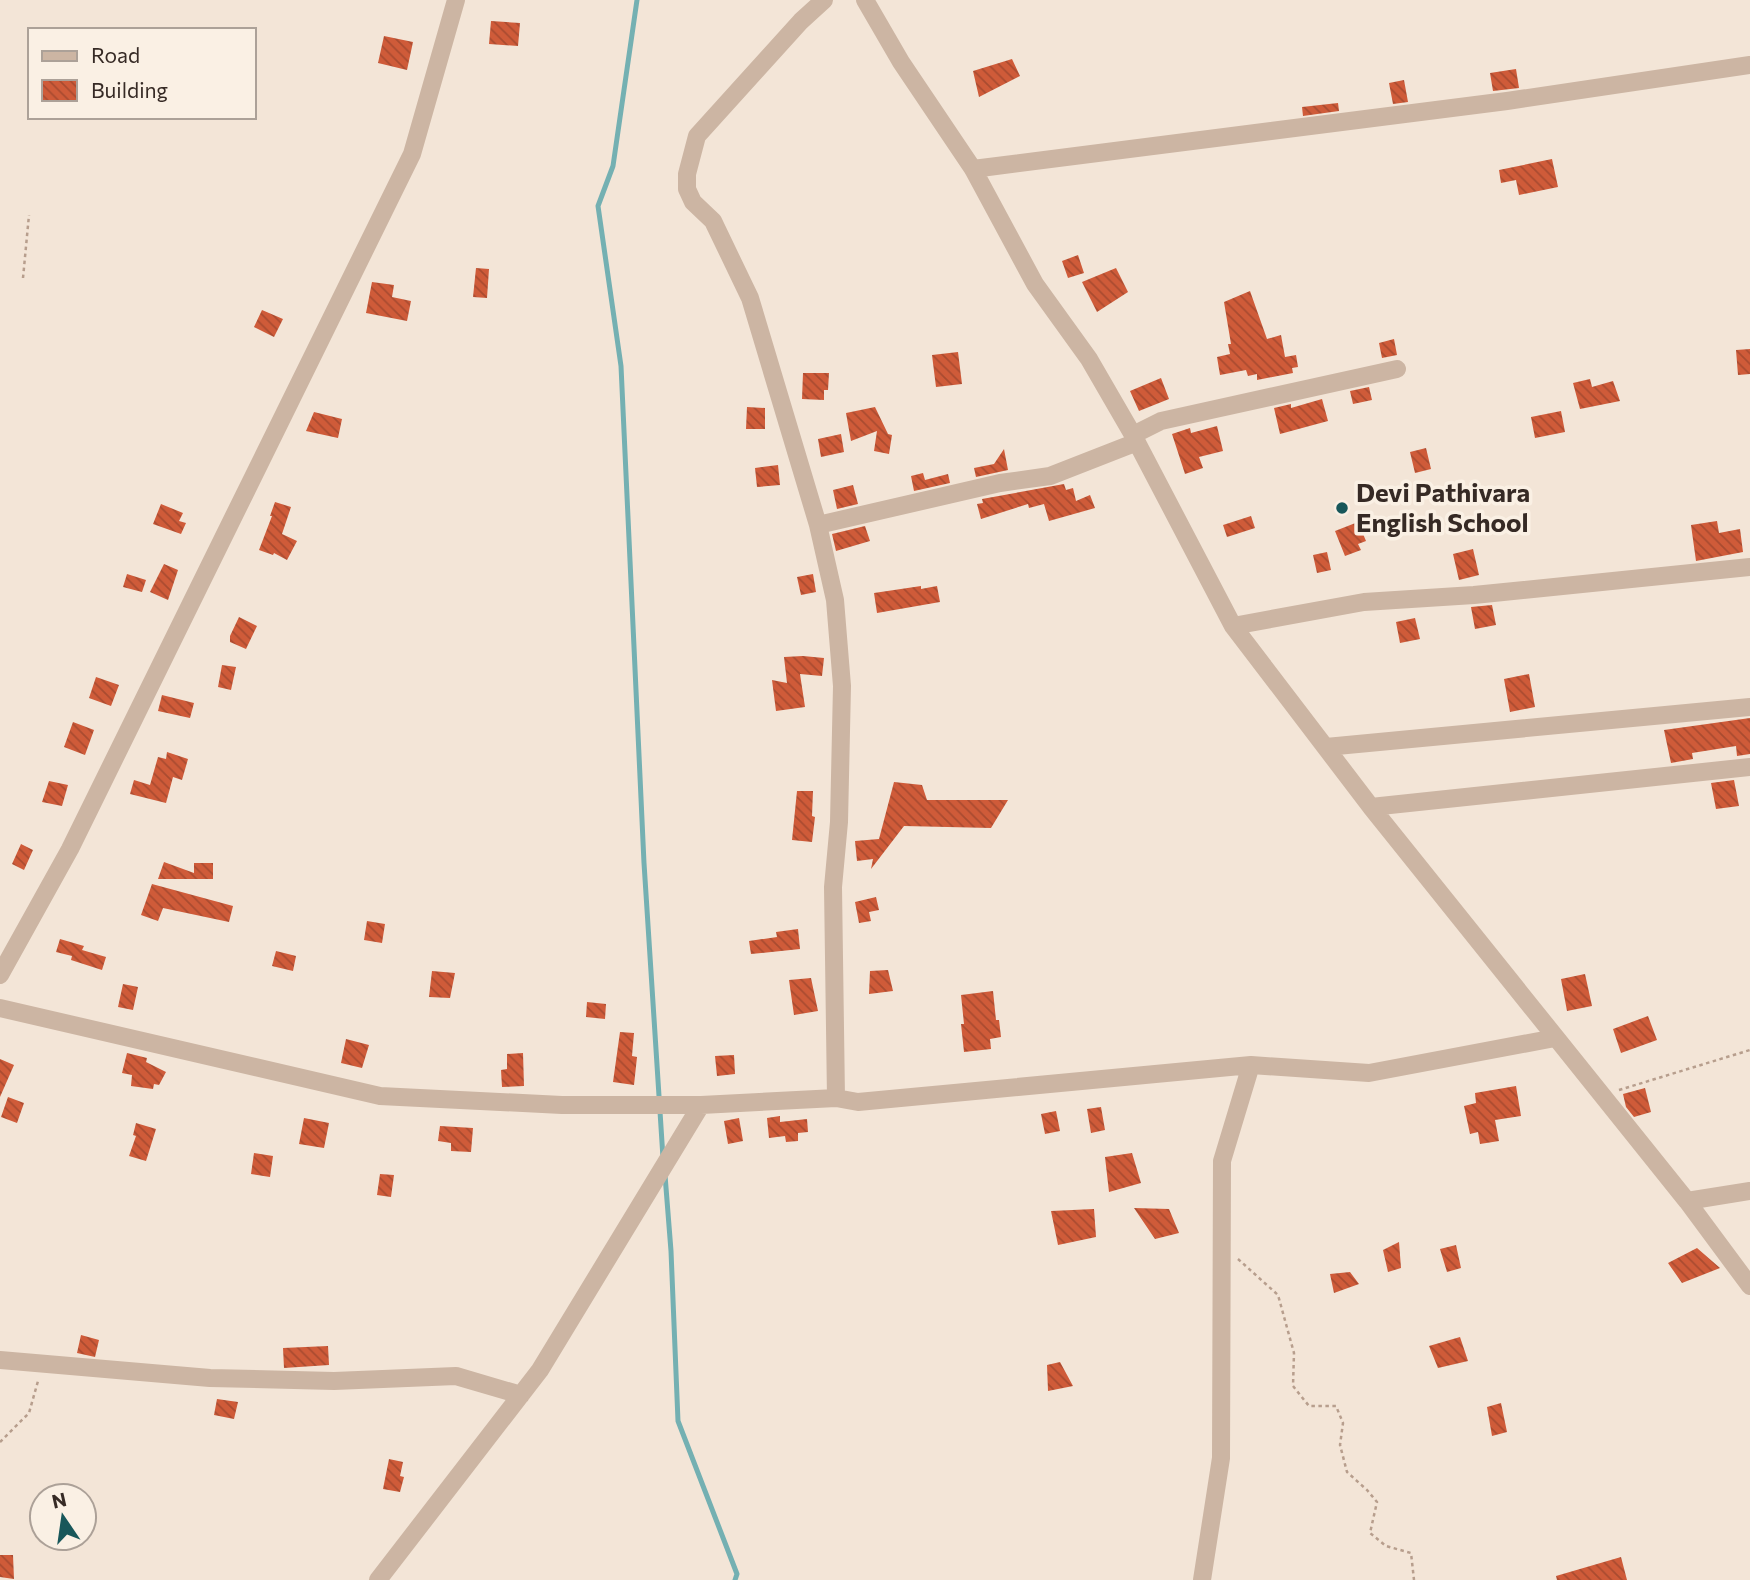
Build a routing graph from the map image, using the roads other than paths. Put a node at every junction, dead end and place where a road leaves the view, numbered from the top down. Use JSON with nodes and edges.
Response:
{"nodes":[{"id":1,"x":456,"y":0,"type":"edge"},
{"id":2,"x":824,"y":0,"type":"edge"},
{"id":3,"x":865,"y":0,"type":"edge"},
{"id":4,"x":1750,"y":65,"type":"edge"},
{"id":5,"x":973,"y":169,"type":"junction"},
{"id":6,"x":1397,"y":369,"type":"dead end"},
{"id":7,"x":1135,"y":439,"type":"junction"},
{"id":8,"x":818,"y":525,"type":"junction"},
{"id":9,"x":1750,"y":567,"type":"edge"},
{"id":10,"x":1233,"y":626,"type":"junction"},
{"id":11,"x":1750,"y":707,"type":"edge"},
{"id":12,"x":1326,"y":747,"type":"junction"},
{"id":13,"x":1750,"y":767,"type":"edge"},
{"id":14,"x":1371,"y":807,"type":"junction"},
{"id":15,"x":0,"y":975,"type":"edge"},
{"id":16,"x":0,"y":1008,"type":"edge"},
{"id":17,"x":1556,"y":1038,"type":"junction"},
{"id":18,"x":1251,"y":1065,"type":"junction"},
{"id":19,"x":836,"y":1098,"type":"junction"},
{"id":20,"x":701,"y":1105,"type":"junction"},
{"id":21,"x":1750,"y":1191,"type":"edge"},
{"id":22,"x":1687,"y":1201,"type":"junction"},
{"id":23,"x":1750,"y":1286,"type":"edge"},
{"id":24,"x":0,"y":1360,"type":"edge"},
{"id":25,"x":521,"y":1395,"type":"junction"},
{"id":26,"x":378,"y":1580,"type":"edge"},
{"id":27,"x":1202,"y":1580,"type":"edge"}],
"edges":[{"from":1,"to":15,"type":"street"},
{"from":2,"to":8,"type":"street"},
{"from":3,"to":5,"type":"street"},
{"from":4,"to":5,"type":"street"},
{"from":5,"to":7,"type":"street"},
{"from":6,"to":7,"type":"street"},
{"from":7,"to":8,"type":"street"},
{"from":7,"to":10,"type":"street"},
{"from":8,"to":19,"type":"street"},
{"from":9,"to":10,"type":"street"},
{"from":10,"to":12,"type":"street"},
{"from":11,"to":12,"type":"street"},
{"from":12,"to":14,"type":"street"},
{"from":13,"to":14,"type":"street"},
{"from":14,"to":17,"type":"street"},
{"from":16,"to":20,"type":"street"},
{"from":17,"to":18,"type":"street"},
{"from":17,"to":22,"type":"street"},
{"from":18,"to":19,"type":"street"},
{"from":18,"to":27,"type":"street"},
{"from":19,"to":20,"type":"street"},
{"from":20,"to":25,"type":"street"},
{"from":21,"to":22,"type":"street"},
{"from":22,"to":23,"type":"street"},
{"from":24,"to":25,"type":"street"},
{"from":25,"to":26,"type":"street"}]}
